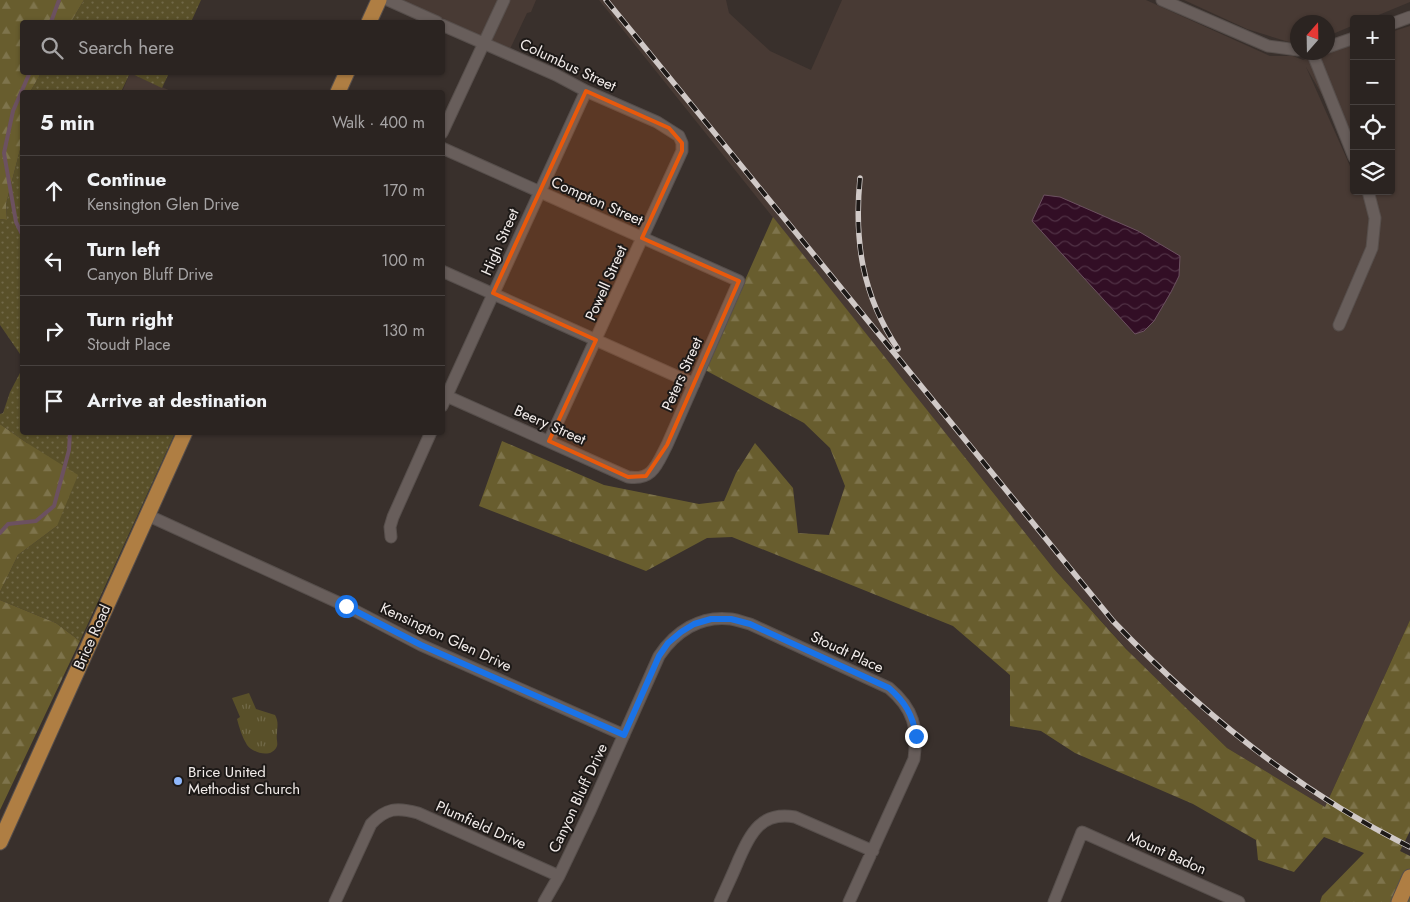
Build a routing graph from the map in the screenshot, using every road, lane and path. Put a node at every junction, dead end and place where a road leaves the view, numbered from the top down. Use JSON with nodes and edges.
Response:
{"nodes":[{"id":1,"x":379,"y":0,"type":"edge"},
{"id":2,"x":388,"y":0,"type":"edge"},
{"id":3,"x":504,"y":0,"type":"edge"},
{"id":4,"x":1162,"y":0,"type":"edge"},
{"id":5,"x":1410,"y":17,"type":"edge"},
{"id":6,"x":370,"y":20,"type":"edge"},
{"id":7,"x":433,"y":20,"type":"edge"},
{"id":8,"x":1395,"y":23,"type":"edge"},
{"id":9,"x":445,"y":26,"type":"edge"},
{"id":10,"x":1350,"y":39,"type":"edge"},
{"id":11,"x":484,"y":44,"type":"junction"},
{"id":12,"x":1335,"y":45,"type":"edge"},
{"id":13,"x":1290,"y":49,"type":"edge"},
{"id":14,"x":1315,"y":60,"type":"edge"},
{"id":15,"x":346,"y":75,"type":"edge"},
{"id":16,"x":339,"y":90,"type":"edge"},
{"id":17,"x":586,"y":91,"type":"junction"},
{"id":18,"x":445,"y":127,"type":"edge"},
{"id":19,"x":679,"y":136,"type":"joint"},
{"id":20,"x":445,"y":149,"type":"edge"},
{"id":21,"x":1351,"y":150,"type":"edge"},
{"id":22,"x":539,"y":192,"type":"junction"},
{"id":23,"x":1369,"y":195,"type":"edge"},
{"id":24,"x":642,"y":238,"type":"junction"},
{"id":25,"x":445,"y":272,"type":"edge"},
{"id":26,"x":739,"y":281,"type":"joint"},
{"id":27,"x":493,"y":293,"type":"junction"},
{"id":28,"x":1339,"y":325,"type":"dead end"},
{"id":29,"x":596,"y":340,"type":"junction"},
{"id":30,"x":694,"y":384,"type":"junction"},
{"id":31,"x":445,"y":397,"type":"edge"},
{"id":32,"x":445,"y":399,"type":"edge"},
{"id":33,"x":184,"y":435,"type":"edge"},
{"id":34,"x":430,"y":435,"type":"edge"},
{"id":35,"x":549,"y":441,"type":"junction"},
{"id":36,"x":646,"y":476,"type":"joint"},
{"id":37,"x":147,"y":515,"type":"junction"},
{"id":38,"x":391,"y":537,"type":"dead end"},
{"id":39,"x":711,"y":619,"type":"joint"},
{"id":40,"x":624,"y":735,"type":"junction"},
{"id":41,"x":0,"y":842,"type":"edge"},
{"id":42,"x":873,"y":850,"type":"junction"},
{"id":43,"x":559,"y":876,"type":"junction"},
{"id":44,"x":1408,"y":882,"type":"edge"},
{"id":45,"x":335,"y":902,"type":"edge"},
{"id":46,"x":544,"y":902,"type":"edge"},
{"id":47,"x":720,"y":902,"type":"edge"},
{"id":48,"x":849,"y":902,"type":"edge"},
{"id":49,"x":1054,"y":902,"type":"edge"},
{"id":50,"x":1240,"y":902,"type":"edge"},
{"id":51,"x":1399,"y":902,"type":"edge"}],
"edges":[{"from":1,"to":6,"type":"main road"},
{"from":2,"to":7,"type":"street"},
{"from":3,"to":11,"type":"street"},
{"from":4,"to":13,"type":"street"},
{"from":5,"to":8,"type":"street"},
{"from":9,"to":11,"type":"street","name":"Columbus Street"},
{"from":10,"to":12,"type":"street"},
{"from":11,"to":17,"type":"street","name":"Columbus Street"},
{"from":11,"to":18,"type":"street"},
{"from":14,"to":21,"type":"street"},
{"from":15,"to":16,"type":"main road"},
{"from":17,"to":19,"type":"street","name":"Columbus Street"},
{"from":17,"to":22,"type":"street","name":"High Street"},
{"from":19,"to":24,"type":"street","name":"Powell Street"},
{"from":20,"to":22,"type":"street","name":"Compton Street"},
{"from":22,"to":24,"type":"street","name":"Compton Street"},
{"from":22,"to":27,"type":"street","name":"High Street"},
{"from":23,"to":28,"type":"street"},
{"from":24,"to":26,"type":"street","name":"Compton Street"},
{"from":24,"to":29,"type":"street","name":"Powell Street"},
{"from":25,"to":27,"type":"street"},
{"from":26,"to":30,"type":"street","name":"Peters Street"},
{"from":27,"to":29,"type":"street"},
{"from":27,"to":31,"type":"street","name":"High Street"},
{"from":29,"to":30,"type":"street"},
{"from":29,"to":35,"type":"street","name":"Powell Street"},
{"from":30,"to":36,"type":"street","name":"Peters Street"},
{"from":32,"to":35,"type":"street","name":"Beery Street"},
{"from":33,"to":37,"type":"main road","name":"Brice Road"},
{"from":34,"to":38,"type":"street"},
{"from":35,"to":36,"type":"street","name":"Beery Street"},
{"from":37,"to":40,"type":"street","name":"Kensington Glen Drive"},
{"from":37,"to":41,"type":"main road","name":"Brice Road"},
{"from":39,"to":40,"type":"street","name":"Canyon Bluff Drive"},
{"from":39,"to":42,"type":"street","name":"Stoudt Place"},
{"from":40,"to":43,"type":"street","name":"Canyon Bluff Drive"},
{"from":42,"to":47,"type":"street"},
{"from":42,"to":48,"type":"street","name":"Stoudt Place"},
{"from":43,"to":45,"type":"street","name":"Plumfield Drive"},
{"from":43,"to":46,"type":"street","name":"Canyon Bluff Drive"},
{"from":44,"to":51,"type":"main road"},
{"from":49,"to":50,"type":"street","name":"Mount Badon"}]}
